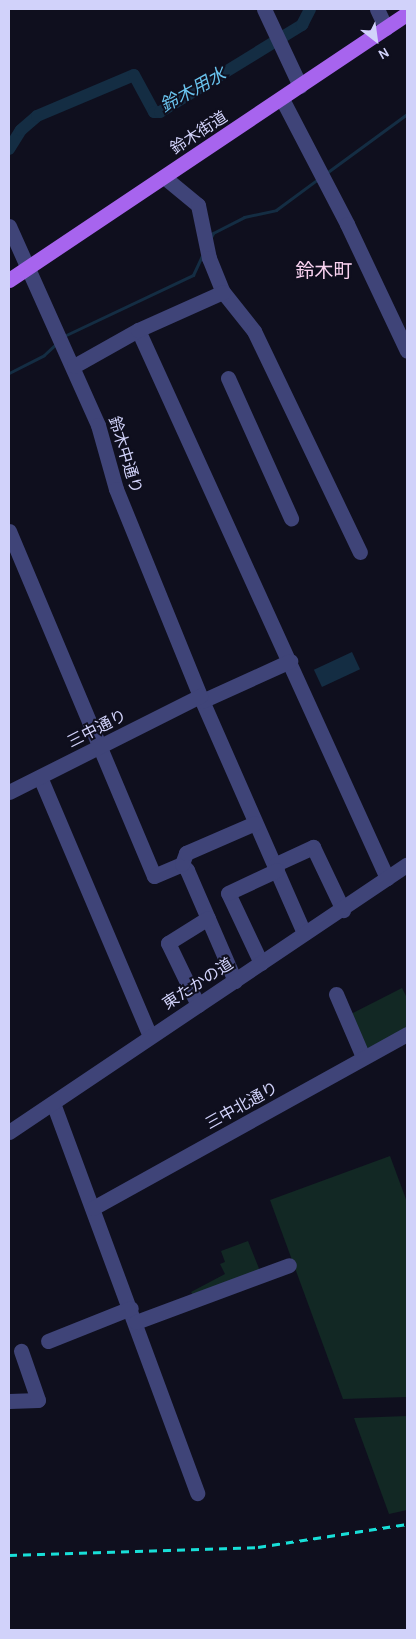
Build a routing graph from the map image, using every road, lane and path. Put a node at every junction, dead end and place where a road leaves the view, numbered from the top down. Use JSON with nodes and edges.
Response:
{"nodes":[{"id":1,"x":264,"y":9,"type":"edge"},
{"id":2,"x":377,"y":9,"type":"edge"},
{"id":3,"x":407,"y":14,"type":"edge"},
{"id":4,"x":386,"y":28,"type":"junction"},
{"id":5,"x":300,"y":86,"type":"junction"},
{"id":6,"x":282,"y":99,"type":"junction"},
{"id":7,"x":164,"y":177,"type":"junction"},
{"id":8,"x":9,"y":226,"type":"edge"},
{"id":9,"x":27,"y":267,"type":"junction"},
{"id":10,"x":9,"y":280,"type":"edge"},
{"id":11,"x":223,"y":292,"type":"junction"},
{"id":12,"x":138,"y":330,"type":"junction"},
{"id":13,"x":407,"y":351,"type":"edge"},
{"id":14,"x":74,"y":366,"type":"junction"},
{"id":15,"x":228,"y":378,"type":"dead end"},
{"id":16,"x":291,"y":518,"type":"dead end"},
{"id":17,"x":9,"y":531,"type":"edge"},
{"id":18,"x":360,"y":552,"type":"dead end"},
{"id":19,"x":290,"y":661,"type":"junction"},
{"id":20,"x":201,"y":699,"type":"junction"},
{"id":21,"x":100,"y":746,"type":"junction"},
{"id":22,"x":40,"y":777,"type":"junction"},
{"id":23,"x":9,"y":792,"type":"edge"},
{"id":24,"x":255,"y":822,"type":"junction"},
{"id":25,"x":182,"y":864,"type":"junction"},
{"id":26,"x":407,"y":865,"type":"edge"},
{"id":27,"x":276,"y":867,"type":"junction"},
{"id":28,"x":387,"y":878,"type":"junction"},
{"id":29,"x":342,"y":910,"type":"junction"},
{"id":30,"x":208,"y":918,"type":"junction"},
{"id":31,"x":304,"y":933,"type":"junction"},
{"id":32,"x":260,"y":963,"type":"junction"},
{"id":33,"x":235,"y":981,"type":"junction"},
{"id":34,"x":336,"y":994,"type":"dead end"},
{"id":35,"x":198,"y":1005,"type":"junction"},
{"id":36,"x":407,"y":1034,"type":"edge"},
{"id":37,"x":150,"y":1036,"type":"junction"},
{"id":38,"x":363,"y":1057,"type":"junction"},
{"id":39,"x":53,"y":1103,"type":"junction"},
{"id":40,"x":9,"y":1132,"type":"edge"},
{"id":41,"x":93,"y":1208,"type":"junction"},
{"id":42,"x":289,"y":1265,"type":"dead end"},
{"id":43,"x":133,"y":1315,"type":"junction"},
{"id":44,"x":48,"y":1341,"type":"dead end"},
{"id":45,"x":21,"y":1351,"type":"dead end"},
{"id":46,"x":9,"y":1401,"type":"edge"},
{"id":47,"x":197,"y":1493,"type":"dead end"}],
"edges":[{"from":1,"to":5,"type":"street"},
{"from":2,"to":4,"type":"street"},
{"from":3,"to":4,"type":"main road","name":"鈴木街道"},
{"from":4,"to":5,"type":"main road","name":"鈴木街道"},
{"from":5,"to":6,"type":"main road","name":"鈴木街道"},
{"from":6,"to":7,"type":"main road","name":"鈴木街道"},
{"from":6,"to":13,"type":"street"},
{"from":7,"to":9,"type":"main road","name":"鈴木街道"},
{"from":7,"to":11,"type":"street"},
{"from":8,"to":9,"type":"street","name":"鈴木中通り"},
{"from":9,"to":10,"type":"main road","name":"鈴木街道"},
{"from":9,"to":14,"type":"street","name":"鈴木中通り"},
{"from":11,"to":12,"type":"street"},
{"from":11,"to":18,"type":"street"},
{"from":12,"to":14,"type":"street"},
{"from":12,"to":19,"type":"street"},
{"from":14,"to":20,"type":"street","name":"鈴木中通り"},
{"from":15,"to":16,"type":"street"},
{"from":17,"to":21,"type":"street"},
{"from":19,"to":20,"type":"street","name":"三中通り"},
{"from":19,"to":28,"type":"street"},
{"from":20,"to":21,"type":"street","name":"三中通り"},
{"from":20,"to":24,"type":"street","name":"鈴木中通り"},
{"from":21,"to":22,"type":"street","name":"三中通り"},
{"from":21,"to":25,"type":"street"},
{"from":22,"to":23,"type":"street","name":"三中通り"},
{"from":22,"to":37,"type":"street"},
{"from":24,"to":25,"type":"street"},
{"from":24,"to":27,"type":"street","name":"鈴木中通り"},
{"from":25,"to":30,"type":"street"},
{"from":26,"to":28,"type":"street","name":"東たかの道"},
{"from":27,"to":29,"type":"street"},
{"from":27,"to":31,"type":"street","name":"鈴木中通り"},
{"from":27,"to":32,"type":"street"},
{"from":28,"to":29,"type":"street","name":"東たかの道"},
{"from":29,"to":31,"type":"street","name":"東たかの道"},
{"from":30,"to":33,"type":"street"},
{"from":30,"to":35,"type":"street"},
{"from":31,"to":32,"type":"street","name":"東たかの道"},
{"from":32,"to":33,"type":"street","name":"東たかの道"},
{"from":33,"to":35,"type":"street","name":"東たかの道"},
{"from":34,"to":38,"type":"street"},
{"from":35,"to":37,"type":"street","name":"東たかの道"},
{"from":36,"to":38,"type":"street","name":"三中北通り"},
{"from":37,"to":39,"type":"street","name":"東たかの道"},
{"from":38,"to":41,"type":"street","name":"三中北通り"},
{"from":39,"to":40,"type":"street","name":"東たかの道"},
{"from":39,"to":41,"type":"street"},
{"from":41,"to":43,"type":"street"},
{"from":42,"to":43,"type":"street"},
{"from":43,"to":44,"type":"street"},
{"from":43,"to":47,"type":"street"},
{"from":45,"to":46,"type":"street"}]}
